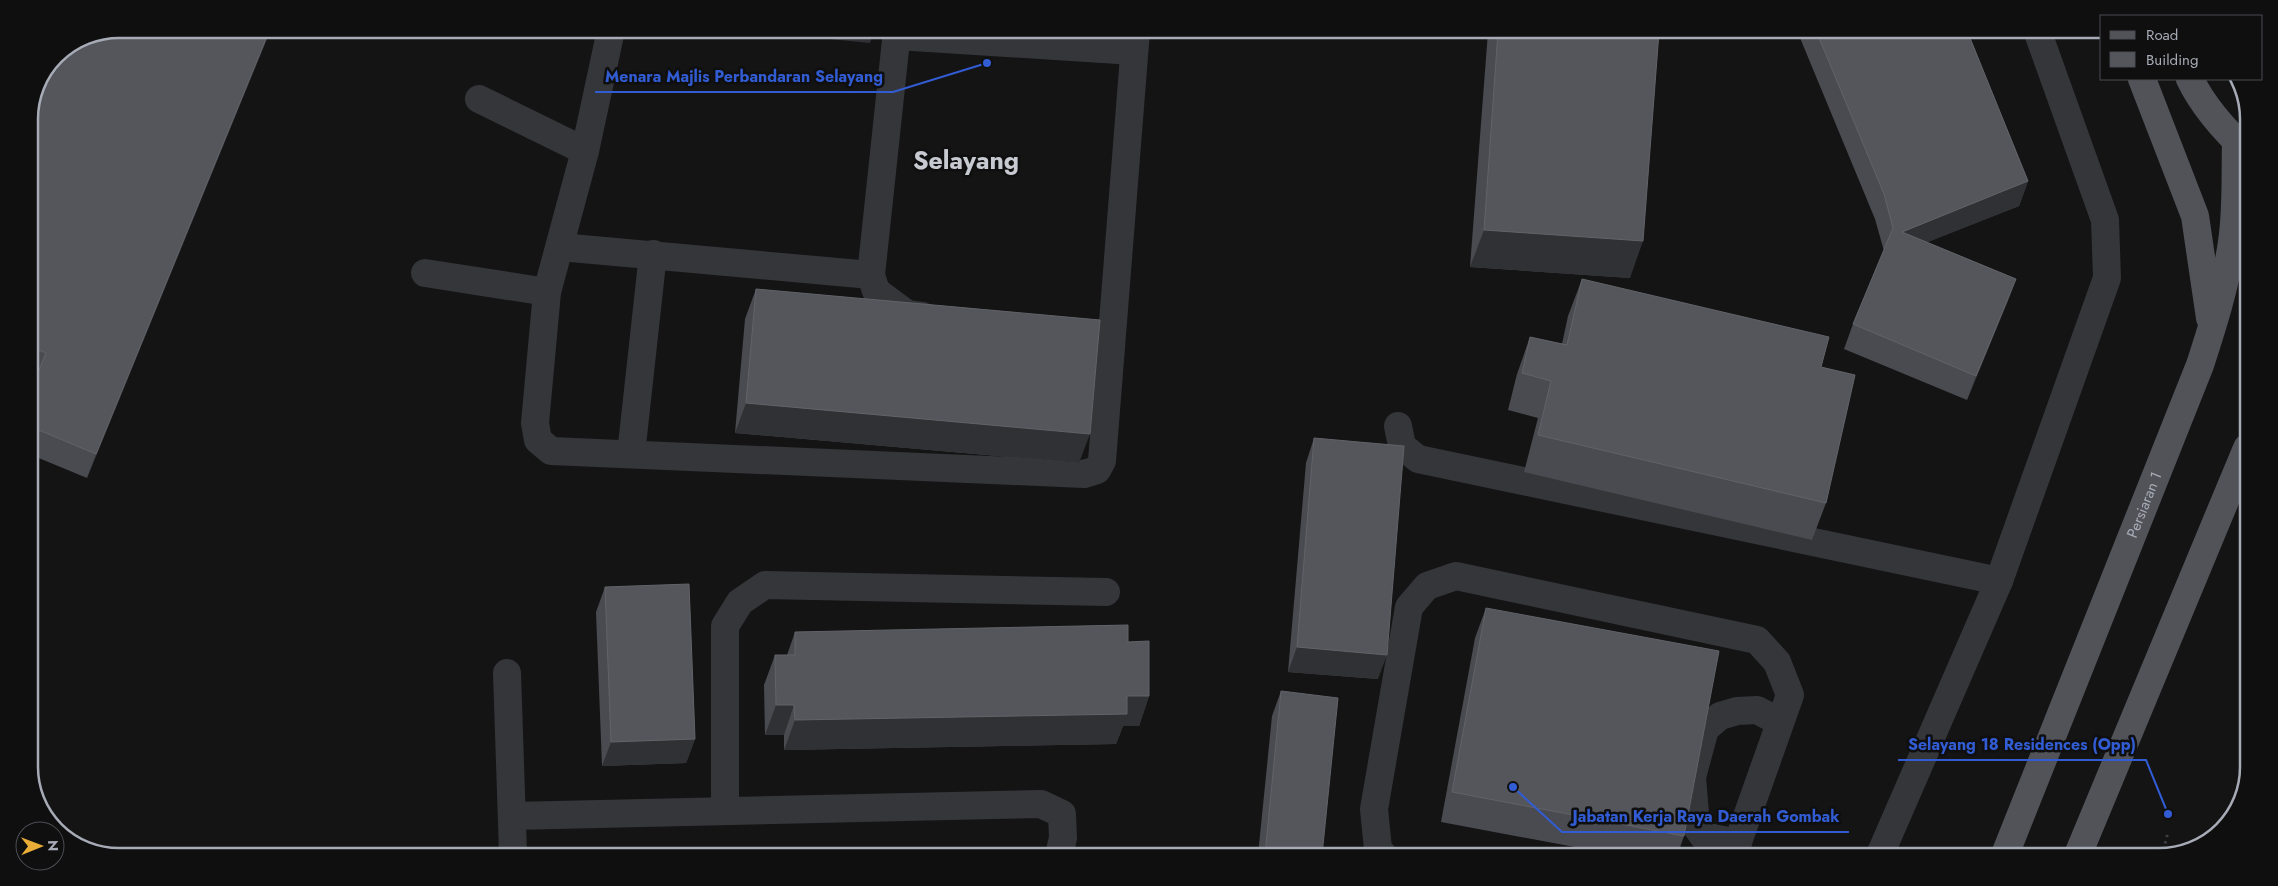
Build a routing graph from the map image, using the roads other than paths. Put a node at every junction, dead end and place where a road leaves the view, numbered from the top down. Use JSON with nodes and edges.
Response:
{"nodes":[{"id":1,"x":609,"y":38,"type":"edge"},
{"id":2,"x":896,"y":38,"type":"edge"},
{"id":3,"x":1046,"y":38,"type":"edge"},
{"id":4,"x":2040,"y":38,"type":"edge"},
{"id":5,"x":1135,"y":41,"type":"edge"},
{"id":6,"x":2142,"y":80,"type":"edge"},
{"id":7,"x":2190,"y":80,"type":"edge"},
{"id":8,"x":479,"y":99,"type":"dead end"},
{"id":9,"x":2240,"y":145,"type":"edge"},
{"id":10,"x":585,"y":151,"type":"junction"},
{"id":11,"x":2240,"y":168,"type":"edge"},
{"id":12,"x":560,"y":247,"type":"junction"},
{"id":13,"x":653,"y":254,"type":"junction"},
{"id":14,"x":425,"y":273,"type":"dead end"},
{"id":15,"x":871,"y":274,"type":"junction"},
{"id":16,"x":547,"y":292,"type":"junction"},
{"id":17,"x":946,"y":318,"type":"edge"},
{"id":18,"x":2212,"y":329,"type":"junction"},
{"id":19,"x":1082,"y":331,"type":"edge"},
{"id":20,"x":1112,"y":334,"type":"junction"},
{"id":21,"x":1398,"y":426,"type":"dead end"},
{"id":22,"x":631,"y":454,"type":"junction"},
{"id":23,"x":2240,"y":465,"type":"edge"},
{"id":24,"x":1999,"y":581,"type":"junction"},
{"id":25,"x":1106,"y":592,"type":"dead end"},
{"id":26,"x":508,"y":673,"type":"dead end"},
{"id":27,"x":1780,"y":722,"type":"junction"},
{"id":28,"x":725,"y":810,"type":"junction"},
{"id":29,"x":512,"y":816,"type":"junction"},
{"id":30,"x":513,"y":848,"type":"edge"},
{"id":31,"x":1061,"y":848,"type":"edge"},
{"id":32,"x":1378,"y":848,"type":"edge"},
{"id":33,"x":1731,"y":848,"type":"edge"},
{"id":34,"x":1736,"y":848,"type":"edge"},
{"id":35,"x":1883,"y":848,"type":"edge"},
{"id":36,"x":2008,"y":848,"type":"edge"},
{"id":37,"x":2081,"y":848,"type":"edge"}],
"edges":[{"from":1,"to":10,"type":"lane"},
{"from":2,"to":15,"type":"lane"},
{"from":3,"to":5,"type":"lane"},
{"from":4,"to":24,"type":"lane"},
{"from":5,"to":20,"type":"lane"},
{"from":6,"to":18,"type":"main road"},
{"from":7,"to":9,"type":"main road"},
{"from":8,"to":10,"type":"lane"},
{"from":10,"to":12,"type":"lane"},
{"from":11,"to":18,"type":"main road","name":"Persiaran 1"},
{"from":12,"to":13,"type":"lane"},
{"from":12,"to":16,"type":"lane"},
{"from":13,"to":15,"type":"lane"},
{"from":13,"to":22,"type":"lane"},
{"from":14,"to":16,"type":"lane"},
{"from":15,"to":17,"type":"lane"},
{"from":16,"to":22,"type":"lane"},
{"from":18,"to":36,"type":"main road","name":"Persiaran 1"},
{"from":19,"to":20,"type":"lane"},
{"from":20,"to":22,"type":"lane"},
{"from":21,"to":24,"type":"lane"},
{"from":23,"to":37,"type":"main road"},
{"from":24,"to":35,"type":"lane"},
{"from":25,"to":28,"type":"lane"},
{"from":26,"to":29,"type":"lane"},
{"from":27,"to":32,"type":"lane"},
{"from":27,"to":33,"type":"lane"},
{"from":27,"to":34,"type":"lane"},
{"from":28,"to":29,"type":"lane"},
{"from":28,"to":31,"type":"lane"},
{"from":29,"to":30,"type":"lane"}]}
